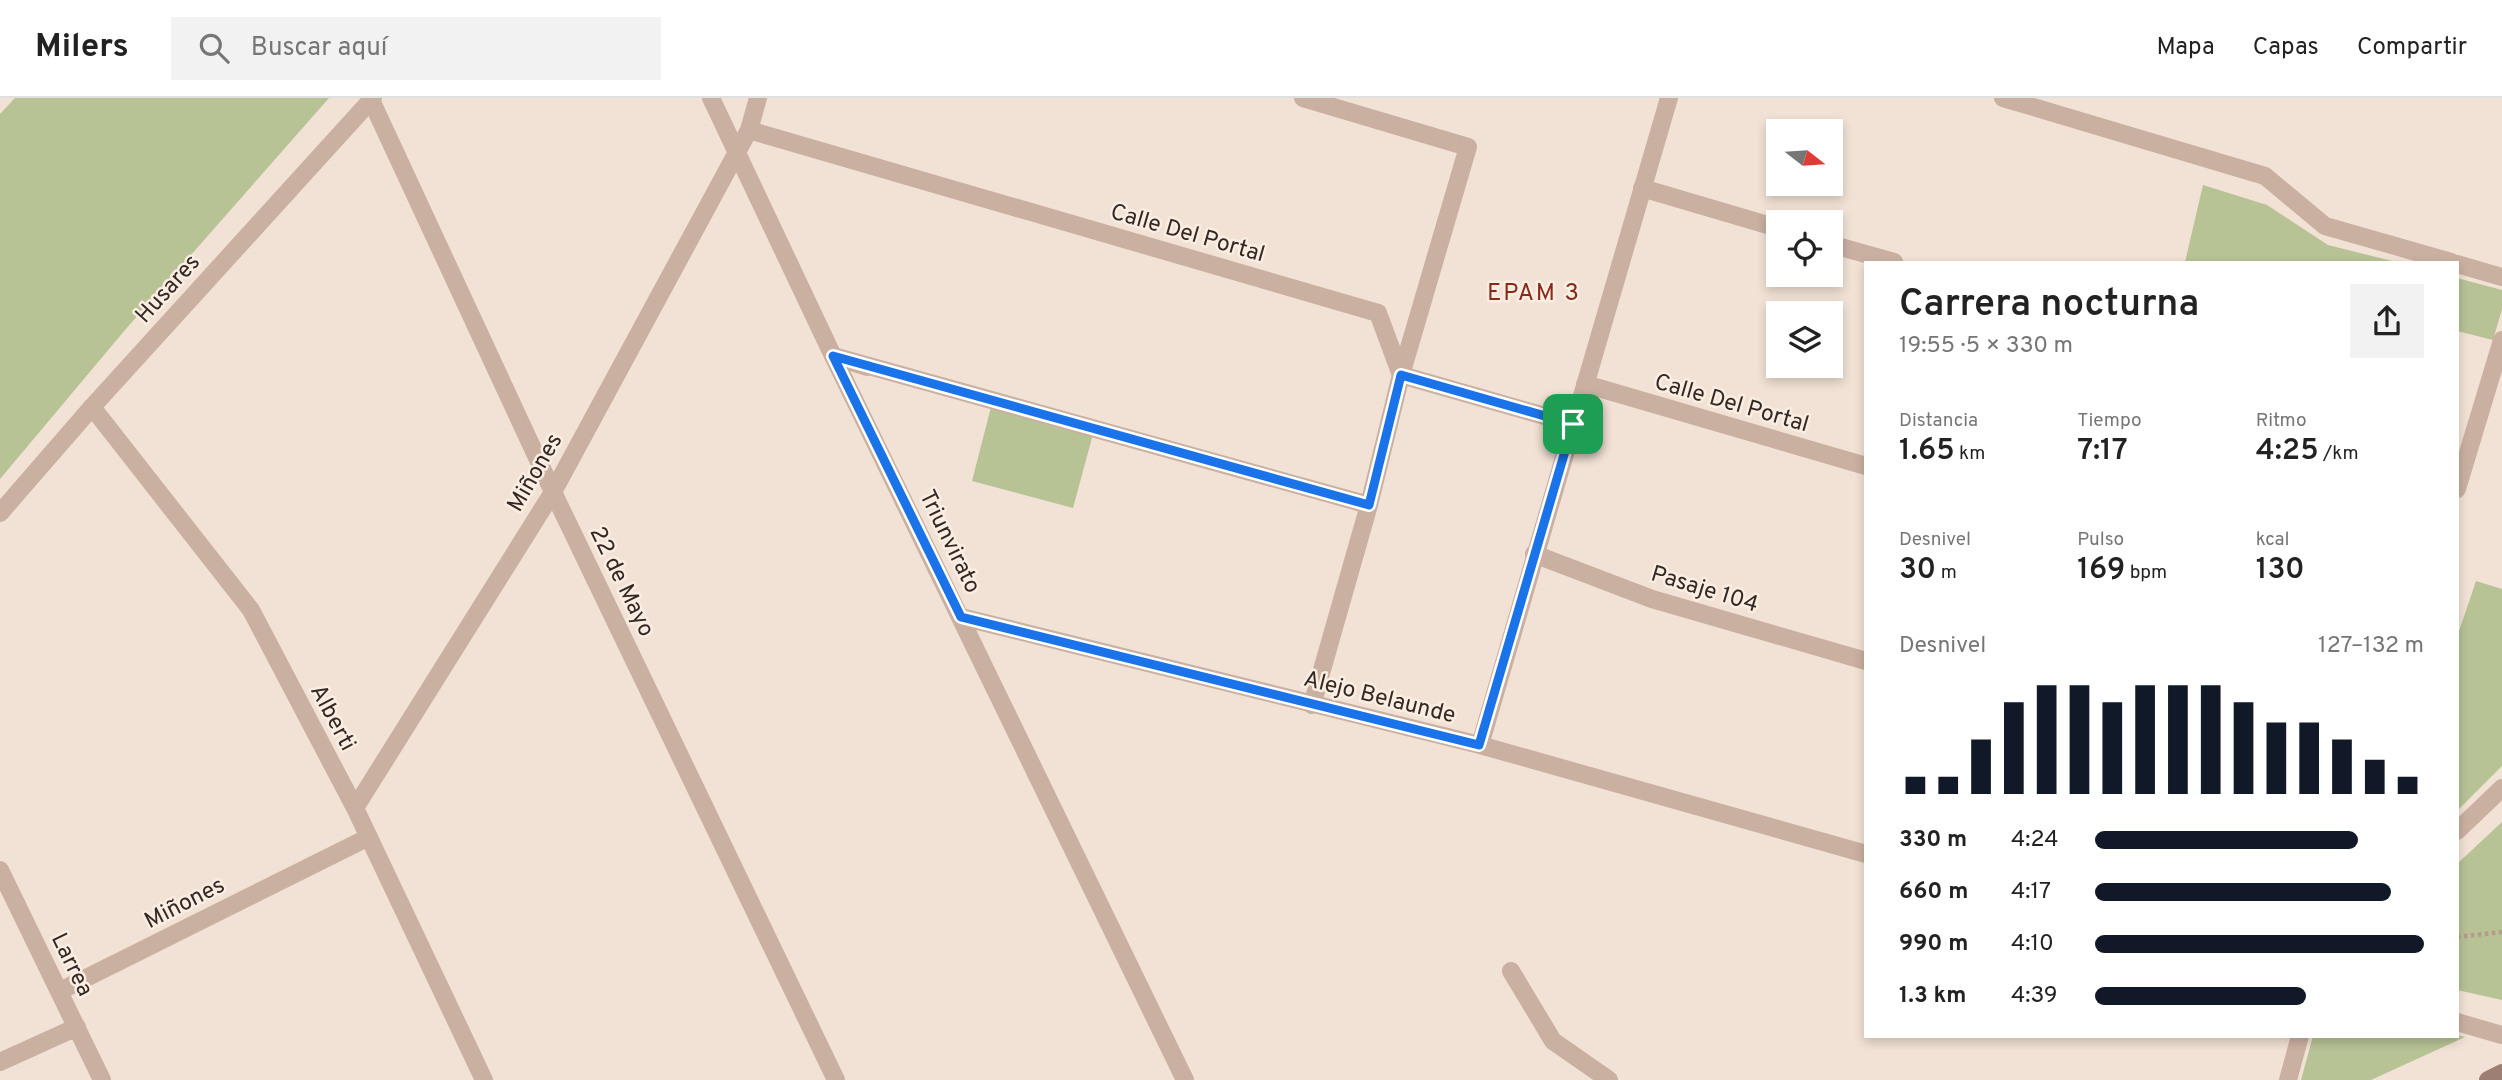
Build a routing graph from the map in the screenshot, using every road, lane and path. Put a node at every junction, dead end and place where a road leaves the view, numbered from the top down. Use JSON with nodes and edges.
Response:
{"nodes":[{"id":1,"x":711,"y":98,"type":"edge"},
{"id":2,"x":758,"y":98,"type":"edge"},
{"id":3,"x":1303,"y":98,"type":"edge"},
{"id":4,"x":1669,"y":98,"type":"edge"},
{"id":5,"x":2003,"y":98,"type":"edge"},
{"id":6,"x":372,"y":99,"type":"edge"},
{"id":7,"x":749,"y":130,"type":"junction"},
{"id":8,"x":736,"y":150,"type":"junction"},
{"id":9,"x":1642,"y":188,"type":"junction"},
{"id":10,"x":1766,"y":224,"type":"edge"},
{"id":11,"x":1843,"y":248,"type":"edge"},
{"id":12,"x":1890,"y":261,"type":"edge"},
{"id":13,"x":2448,"y":261,"type":"edge"},
{"id":14,"x":2459,"y":265,"type":"edge"},
{"id":15,"x":2502,"y":277,"type":"edge"},
{"id":16,"x":2502,"y":341,"type":"edge"},
{"id":17,"x":833,"y":356,"type":"junction"},
{"id":18,"x":867,"y":367,"type":"dead end"},
{"id":19,"x":1401,"y":375,"type":"junction"},
{"id":20,"x":1585,"y":384,"type":"junction"},
{"id":21,"x":92,"y":407,"type":"junction"},
{"id":22,"x":1573,"y":424,"type":"junction"},
{"id":23,"x":1864,"y":465,"type":"edge"},
{"id":24,"x":2459,"y":482,"type":"edge"},
{"id":25,"x":553,"y":492,"type":"junction"},
{"id":26,"x":1369,"y":505,"type":"junction"},
{"id":27,"x":0,"y":513,"type":"edge"},
{"id":28,"x":1534,"y":554,"type":"junction"},
{"id":29,"x":961,"y":617,"type":"junction"},
{"id":30,"x":1864,"y":660,"type":"edge"},
{"id":31,"x":1312,"y":705,"type":"junction"},
{"id":32,"x":1479,"y":745,"type":"junction"},
{"id":33,"x":2502,"y":788,"type":"edge"},
{"id":34,"x":355,"y":808,"type":"junction"},
{"id":35,"x":2459,"y":829,"type":"edge"},
{"id":36,"x":369,"y":837,"type":"junction"},
{"id":37,"x":1864,"y":853,"type":"edge"},
{"id":38,"x":0,"y":870,"type":"edge"},
{"id":39,"x":2502,"y":932,"type":"edge"},
{"id":40,"x":2459,"y":937,"type":"edge"},
{"id":41,"x":1511,"y":971,"type":"dead end"},
{"id":42,"x":60,"y":991,"type":"junction"},
{"id":43,"x":2459,"y":1023,"type":"edge"},
{"id":44,"x":77,"y":1027,"type":"junction"},
{"id":45,"x":2502,"y":1035,"type":"edge"},
{"id":46,"x":2299,"y":1038,"type":"edge"},
{"id":47,"x":0,"y":1062,"type":"edge"},
{"id":48,"x":2502,"y":1073,"type":"edge"},
{"id":49,"x":102,"y":1080,"type":"edge"},
{"id":50,"x":484,"y":1080,"type":"edge"},
{"id":51,"x":836,"y":1080,"type":"edge"},
{"id":52,"x":1185,"y":1080,"type":"edge"},
{"id":53,"x":1609,"y":1080,"type":"edge"},
{"id":54,"x":2288,"y":1080,"type":"edge"},
{"id":55,"x":2488,"y":1080,"type":"edge"}],
"edges":[{"from":1,"to":8,"type":"street","name":"Triunvirato"},
{"from":2,"to":7,"type":"street","name":"Miñones"},
{"from":3,"to":19,"type":"street"},
{"from":4,"to":9,"type":"street"},
{"from":5,"to":13,"type":"street"},
{"from":6,"to":21,"type":"street","name":"Husares"},
{"from":6,"to":25,"type":"street","name":"22 de Mayo"},
{"from":7,"to":8,"type":"street","name":"Miñones"},
{"from":7,"to":19,"type":"street","name":"Calle Del Portal"},
{"from":8,"to":17,"type":"street","name":"Triunvirato"},
{"from":8,"to":25,"type":"street","name":"Miñones"},
{"from":9,"to":10,"type":"street"},
{"from":9,"to":20,"type":"street"},
{"from":11,"to":12,"type":"street"},
{"from":14,"to":15,"type":"street"},
{"from":16,"to":24,"type":"street"},
{"from":17,"to":18,"type":"street"},
{"from":17,"to":26,"type":"street"},
{"from":17,"to":29,"type":"street","name":"Triunvirato"},
{"from":19,"to":22,"type":"street"},
{"from":19,"to":26,"type":"street"},
{"from":20,"to":22,"type":"street"},
{"from":20,"to":23,"type":"street","name":"Calle Del Portal"},
{"from":21,"to":27,"type":"street","name":"Husares"},
{"from":21,"to":34,"type":"street","name":"Alberti"},
{"from":22,"to":28,"type":"street"},
{"from":25,"to":34,"type":"street","name":"Miñones"},
{"from":25,"to":51,"type":"street","name":"22 de Mayo"},
{"from":26,"to":31,"type":"street"},
{"from":28,"to":30,"type":"street","name":"Pasaje 104"},
{"from":28,"to":32,"type":"street"},
{"from":29,"to":31,"type":"street","name":"Alejo Belaunde"},
{"from":29,"to":52,"type":"street","name":"Triunvirato"},
{"from":31,"to":32,"type":"street","name":"Alejo Belaunde"},
{"from":32,"to":37,"type":"street","name":"Alejo Belaunde"},
{"from":33,"to":35,"type":"street"},
{"from":34,"to":36,"type":"street","name":"Alberti"},
{"from":36,"to":42,"type":"street","name":"Miñones"},
{"from":36,"to":50,"type":"street","name":"Alberti"},
{"from":38,"to":42,"type":"street","name":"Larrea"},
{"from":39,"to":40,"type":"path"},
{"from":41,"to":53,"type":"street"},
{"from":42,"to":44,"type":"street","name":"Larrea"},
{"from":43,"to":45,"type":"street"},
{"from":44,"to":47,"type":"street"},
{"from":44,"to":49,"type":"street","name":"Larrea"},
{"from":46,"to":54,"type":"street"},
{"from":48,"to":55,"type":"main road"}]}
